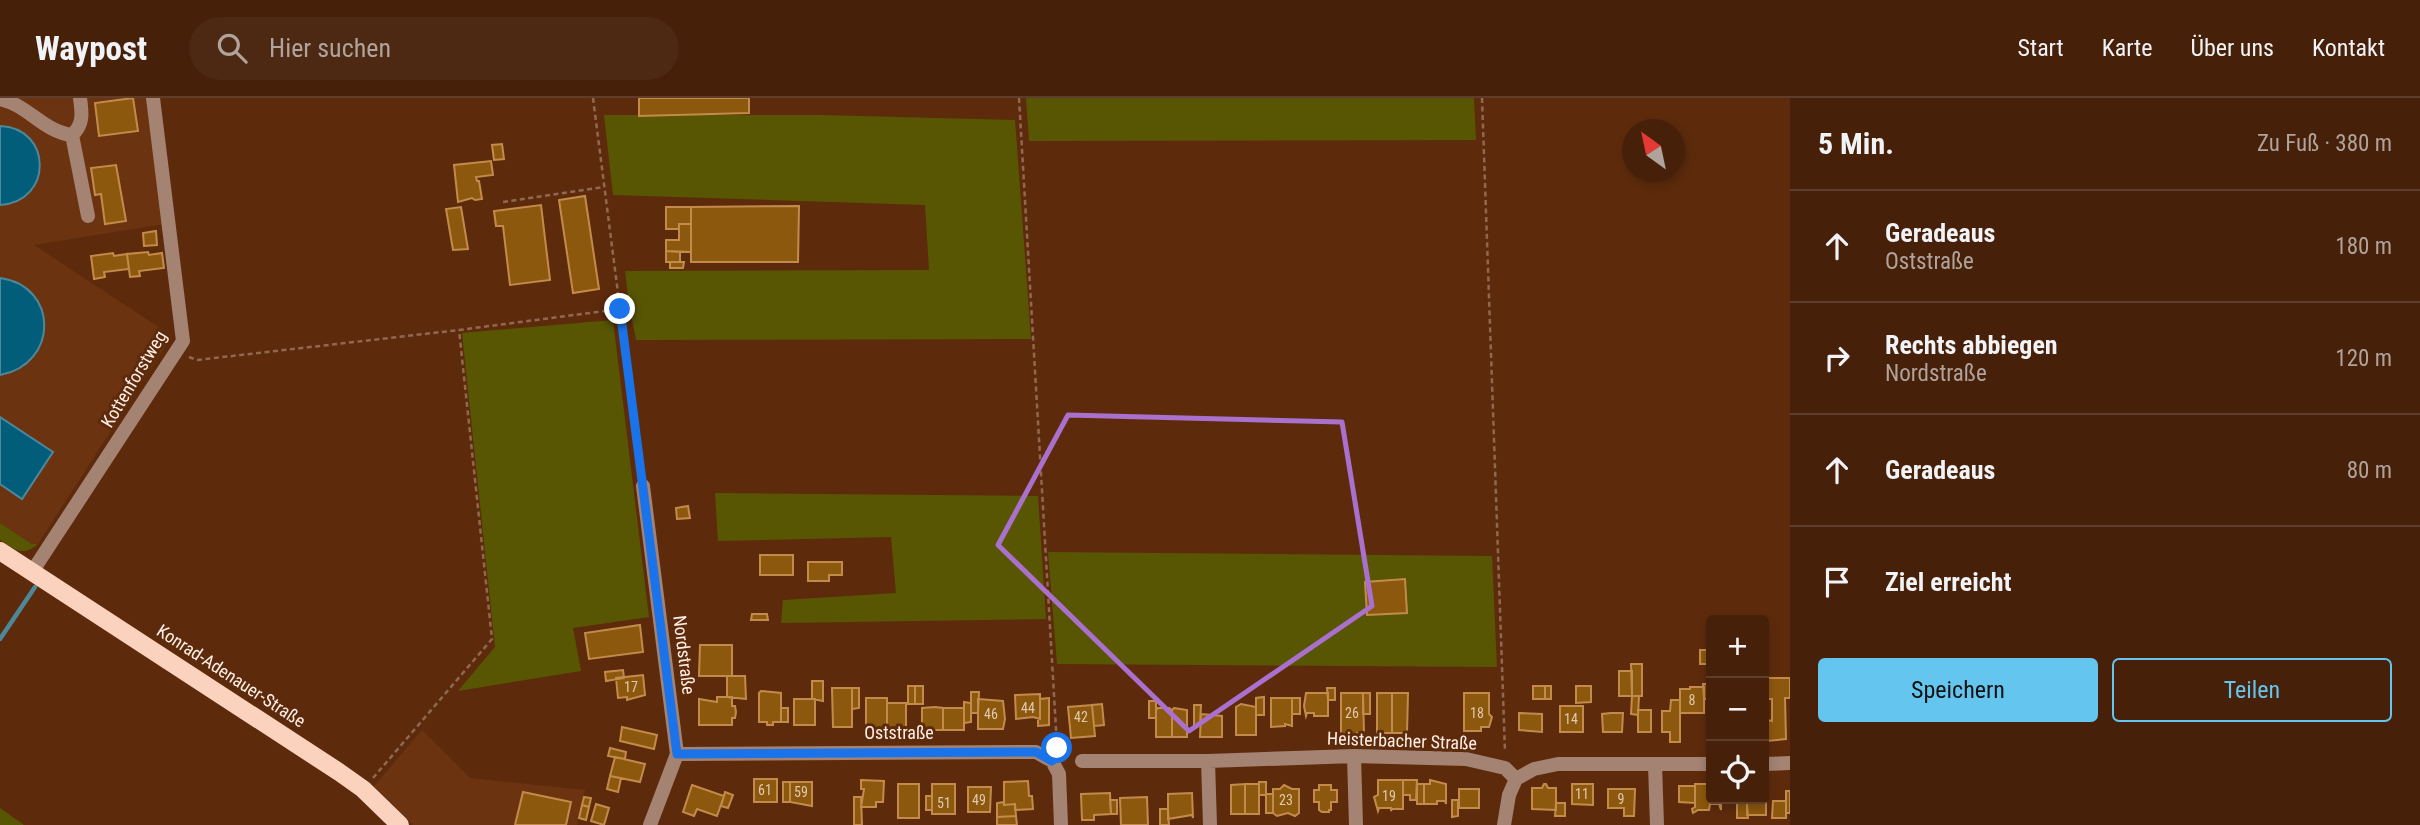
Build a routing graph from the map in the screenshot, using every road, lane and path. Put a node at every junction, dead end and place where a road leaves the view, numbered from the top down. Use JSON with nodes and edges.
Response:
{"nodes":[{"id":1,"x":80,"y":98,"type":"edge"},
{"id":2,"x":153,"y":98,"type":"edge"},
{"id":3,"x":593,"y":98,"type":"edge"},
{"id":4,"x":1019,"y":98,"type":"edge"},
{"id":5,"x":1482,"y":98,"type":"edge"},
{"id":6,"x":0,"y":99,"type":"edge"},
{"id":7,"x":72,"y":135,"type":"junction"},
{"id":8,"x":604,"y":187,"type":"junction"},
{"id":9,"x":503,"y":202,"type":"dead end"},
{"id":10,"x":88,"y":216,"type":"dead end"},
{"id":11,"x":620,"y":309,"type":"junction"},
{"id":12,"x":459,"y":330,"type":"junction"},
{"id":13,"x":176,"y":353,"type":"junction"},
{"id":14,"x":643,"y":486,"type":"joint"},
{"id":15,"x":0,"y":551,"type":"edge"},
{"id":16,"x":32,"y":572,"type":"junction"},
{"id":17,"x":677,"y":754,"type":"junction"},
{"id":18,"x":1354,"y":756,"type":"junction"},
{"id":19,"x":1052,"y":761,"type":"junction"},
{"id":20,"x":1082,"y":761,"type":"dead end"},
{"id":21,"x":1208,"y":761,"type":"junction"},
{"id":22,"x":1790,"y":763,"type":"edge"},
{"id":23,"x":1655,"y":764,"type":"junction"},
{"id":24,"x":1706,"y":764,"type":"edge"},
{"id":25,"x":1769,"y":764,"type":"edge"},
{"id":26,"x":1505,"y":768,"type":"junction"},
{"id":27,"x":1516,"y":779,"type":"junction"},
{"id":28,"x":363,"y":789,"type":"junction"},
{"id":29,"x":400,"y":825,"type":"edge"},
{"id":30,"x":650,"y":825,"type":"edge"},
{"id":31,"x":1061,"y":825,"type":"edge"},
{"id":32,"x":1210,"y":825,"type":"edge"},
{"id":33,"x":1356,"y":825,"type":"edge"},
{"id":34,"x":1504,"y":825,"type":"edge"},
{"id":35,"x":1657,"y":825,"type":"edge"}],
"edges":[{"from":1,"to":7,"type":"street"},
{"from":2,"to":13,"type":"street","name":"Kottenforstweg"},
{"from":3,"to":8,"type":"path"},
{"from":4,"to":19,"type":"path"},
{"from":5,"to":26,"type":"path"},
{"from":6,"to":7,"type":"street"},
{"from":7,"to":10,"type":"street"},
{"from":8,"to":9,"type":"path"},
{"from":8,"to":11,"type":"path"},
{"from":11,"to":12,"type":"path"},
{"from":11,"to":14,"type":"path"},
{"from":12,"to":13,"type":"path"},
{"from":12,"to":28,"type":"path"},
{"from":13,"to":16,"type":"street","name":"Kottenforstweg"},
{"from":14,"to":17,"type":"street","name":"Nordstraße"},
{"from":15,"to":16,"type":"main road","name":"Konrad-Adenauer-Straße"},
{"from":16,"to":28,"type":"main road","name":"Konrad-Adenauer-Straße"},
{"from":17,"to":19,"type":"street","name":"Oststraße"},
{"from":17,"to":30,"type":"street","name":"Nordstraße"},
{"from":18,"to":21,"type":"street","name":"Heisterbacher Straße"},
{"from":18,"to":26,"type":"street","name":"Heisterbacher Straße"},
{"from":18,"to":33,"type":"street"},
{"from":19,"to":31,"type":"street"},
{"from":20,"to":21,"type":"street","name":"Heisterbacher Straße"},
{"from":21,"to":32,"type":"street"},
{"from":22,"to":25,"type":"street"},
{"from":23,"to":24,"type":"street"},
{"from":23,"to":27,"type":"street"},
{"from":23,"to":35,"type":"street"},
{"from":26,"to":27,"type":"street"},
{"from":27,"to":34,"type":"street"},
{"from":28,"to":29,"type":"main road","name":"Konrad-Adenauer-Straße"}]}
